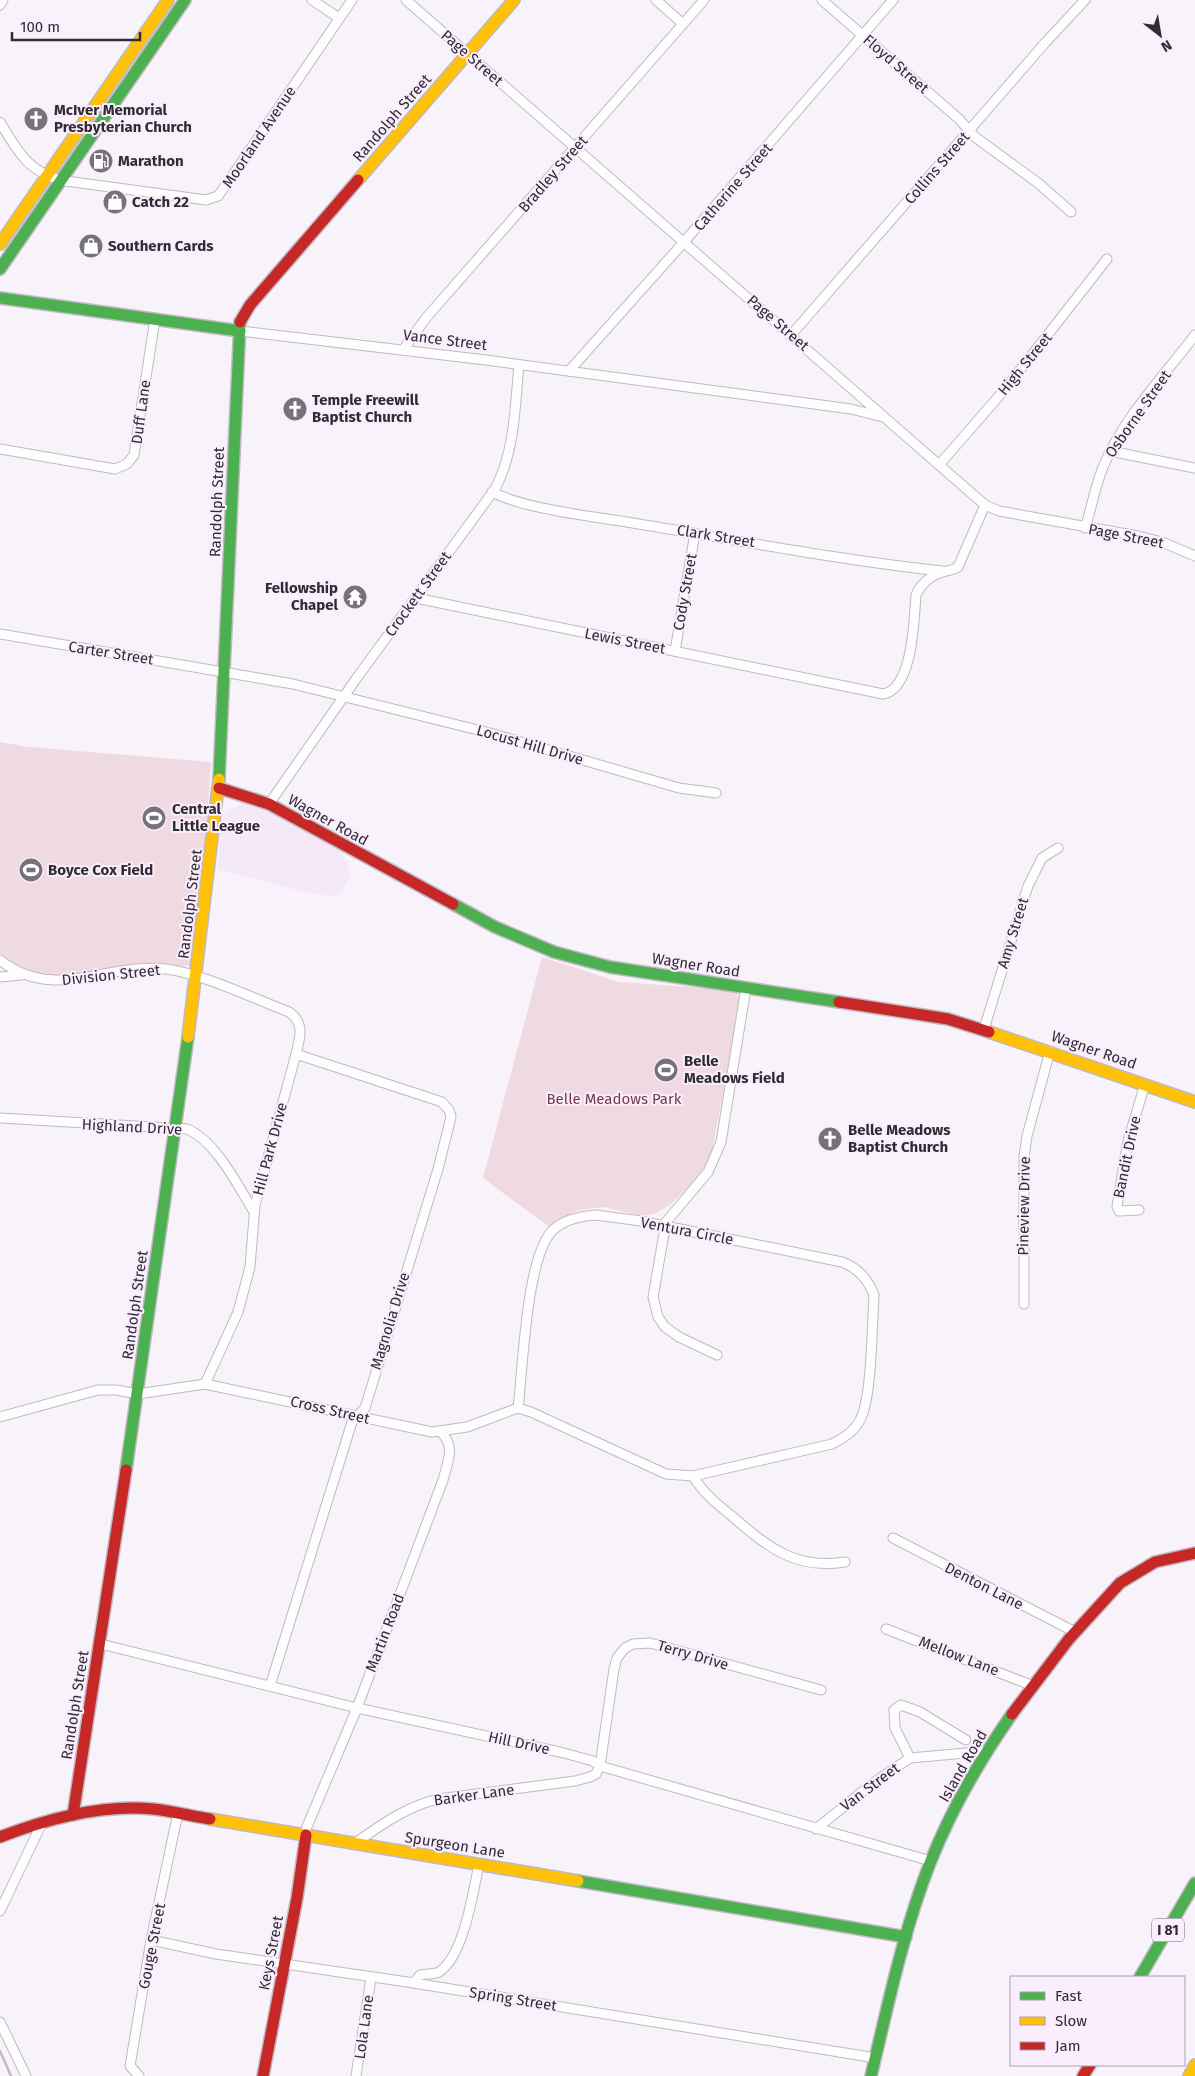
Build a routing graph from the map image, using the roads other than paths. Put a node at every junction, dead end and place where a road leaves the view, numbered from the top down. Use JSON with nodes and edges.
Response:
{"nodes":[{"id":1,"x":3,"y":0,"type":"edge"},
{"id":2,"x":168,"y":0,"type":"edge"},
{"id":3,"x":185,"y":0,"type":"edge"},
{"id":4,"x":312,"y":0,"type":"edge"},
{"id":5,"x":352,"y":0,"type":"edge"},
{"id":6,"x":406,"y":0,"type":"edge"},
{"id":7,"x":514,"y":0,"type":"edge"},
{"id":8,"x":656,"y":0,"type":"edge"},
{"id":9,"x":704,"y":0,"type":"edge"},
{"id":10,"x":822,"y":0,"type":"edge"},
{"id":11,"x":893,"y":0,"type":"edge"},
{"id":12,"x":1085,"y":1,"type":"edge"},
{"id":13,"x":0,"y":5,"type":"edge"},
{"id":14,"x":339,"y":18,"type":"junction"},
{"id":15,"x":683,"y":24,"type":"junction"},
{"id":16,"x":862,"y":35,"type":"junction"},
{"id":17,"x":467,"y":53,"type":"junction"},
{"id":18,"x":0,"y":122,"type":"edge"},
{"id":19,"x":969,"y":130,"type":"junction"},
{"id":20,"x":576,"y":147,"type":"junction"},
{"id":21,"x":47,"y":176,"type":"junction"},
{"id":22,"x":64,"y":181,"type":"junction"},
{"id":23,"x":1070,"y":212,"type":"dead end"},
{"id":24,"x":684,"y":242,"type":"junction"},
{"id":25,"x":0,"y":244,"type":"edge"},
{"id":26,"x":1107,"y":260,"type":"dead end"},
{"id":27,"x":0,"y":269,"type":"edge"},
{"id":28,"x":0,"y":298,"type":"edge"},
{"id":29,"x":155,"y":318,"type":"junction"},
{"id":30,"x":240,"y":330,"type":"junction"},
{"id":31,"x":792,"y":334,"type":"junction"},
{"id":32,"x":1195,"y":335,"type":"edge"},
{"id":33,"x":403,"y":350,"type":"junction"},
{"id":34,"x":519,"y":365,"type":"junction"},
{"id":35,"x":569,"y":371,"type":"junction"},
{"id":36,"x":886,"y":418,"type":"junction"},
{"id":37,"x":0,"y":449,"type":"edge"},
{"id":38,"x":1110,"y":451,"type":"junction"},
{"id":39,"x":939,"y":466,"type":"junction"},
{"id":40,"x":1195,"y":468,"type":"edge"},
{"id":41,"x":492,"y":492,"type":"junction"},
{"id":42,"x":985,"y":504,"type":"junction"},
{"id":43,"x":1085,"y":528,"type":"junction"},
{"id":44,"x":695,"y":533,"type":"junction"},
{"id":45,"x":1195,"y":556,"type":"edge"},
{"id":46,"x":942,"y":572,"type":"junction"},
{"id":47,"x":416,"y":598,"type":"junction"},
{"id":48,"x":0,"y":634,"type":"edge"},
{"id":49,"x":675,"y":651,"type":"junction"},
{"id":50,"x":223,"y":672,"type":"junction"},
{"id":51,"x":344,"y":697,"type":"junction"},
{"id":52,"x":218,"y":788,"type":"junction"},
{"id":53,"x":716,"y":793,"type":"dead end"},
{"id":54,"x":269,"y":804,"type":"junction"},
{"id":55,"x":1058,"y":848,"type":"dead end"},
{"id":56,"x":0,"y":960,"type":"edge"},
{"id":57,"x":22,"y":975,"type":"junction"},
{"id":58,"x":196,"y":976,"type":"junction"},
{"id":59,"x":0,"y":977,"type":"edge"},
{"id":60,"x":746,"y":988,"type":"junction"},
{"id":61,"x":984,"y":1029,"type":"junction"},
{"id":62,"x":1050,"y":1051,"type":"junction"},
{"id":63,"x":296,"y":1054,"type":"junction"},
{"id":64,"x":1145,"y":1084,"type":"junction"},
{"id":65,"x":1195,"y":1102,"type":"edge"},
{"id":66,"x":0,"y":1118,"type":"edge"},
{"id":67,"x":174,"y":1127,"type":"junction"},
{"id":68,"x":1138,"y":1210,"type":"dead end"},
{"id":69,"x":254,"y":1212,"type":"junction"},
{"id":70,"x":665,"y":1227,"type":"junction"},
{"id":71,"x":1024,"y":1304,"type":"dead end"},
{"id":72,"x":718,"y":1355,"type":"dead end"},
{"id":73,"x":205,"y":1384,"type":"junction"},
{"id":74,"x":138,"y":1394,"type":"junction"},
{"id":75,"x":518,"y":1408,"type":"junction"},
{"id":76,"x":357,"y":1416,"type":"junction"},
{"id":77,"x":0,"y":1417,"type":"edge"},
{"id":78,"x":440,"y":1431,"type":"junction"},
{"id":79,"x":693,"y":1476,"type":"junction"},
{"id":80,"x":893,"y":1538,"type":"dead end"},
{"id":81,"x":1195,"y":1553,"type":"edge"},
{"id":82,"x":845,"y":1562,"type":"dead end"},
{"id":83,"x":886,"y":1629,"type":"dead end"},
{"id":84,"x":1075,"y":1632,"type":"junction"},
{"id":85,"x":101,"y":1644,"type":"junction"},
{"id":86,"x":1031,"y":1685,"type":"junction"},
{"id":87,"x":270,"y":1686,"type":"junction"},
{"id":88,"x":822,"y":1690,"type":"dead end"},
{"id":89,"x":357,"y":1708,"type":"junction"},
{"id":90,"x":966,"y":1740,"type":"dead end"},
{"id":91,"x":988,"y":1751,"type":"junction"},
{"id":92,"x":910,"y":1758,"type":"junction"},
{"id":93,"x":600,"y":1766,"type":"junction"},
{"id":94,"x":178,"y":1813,"type":"junction"},
{"id":95,"x":73,"y":1815,"type":"junction"},
{"id":96,"x":42,"y":1823,"type":"junction"},
{"id":97,"x":816,"y":1828,"type":"junction"},
{"id":98,"x":306,"y":1836,"type":"junction"},
{"id":99,"x":0,"y":1837,"type":"edge"},
{"id":100,"x":354,"y":1844,"type":"junction"},
{"id":101,"x":931,"y":1861,"type":"junction"},
{"id":102,"x":479,"y":1864,"type":"junction"},
{"id":103,"x":1195,"y":1883,"type":"edge"},
{"id":104,"x":0,"y":1911,"type":"edge"},
{"id":105,"x":906,"y":1937,"type":"junction"},
{"id":106,"x":151,"y":1940,"type":"junction"},
{"id":107,"x":284,"y":1965,"type":"junction"},
{"id":108,"x":1141,"y":1976,"type":"edge"},
{"id":109,"x":371,"y":1978,"type":"junction"},
{"id":110,"x":414,"y":1983,"type":"junction"},
{"id":111,"x":0,"y":2022,"type":"edge"},
{"id":112,"x":876,"y":2058,"type":"junction"},
{"id":113,"x":1195,"y":2065,"type":"edge"},
{"id":114,"x":26,"y":2076,"type":"edge"},
{"id":115,"x":138,"y":2076,"type":"edge"},
{"id":116,"x":262,"y":2076,"type":"edge"},
{"id":117,"x":356,"y":2076,"type":"edge"},
{"id":118,"x":871,"y":2076,"type":"edge"},
{"id":119,"x":1189,"y":2076,"type":"edge"}],
"edges":[{"from":1,"to":13,"type":"street"},
{"from":2,"to":21,"type":"main road"},
{"from":3,"to":22,"type":"main road"},
{"from":4,"to":14,"type":"street"},
{"from":5,"to":14,"type":"street","name":"Moorland Avenue"},
{"from":6,"to":17,"type":"street","name":"Page Street"},
{"from":7,"to":17,"type":"main road","name":"Randolph Street"},
{"from":8,"to":15,"type":"street"},
{"from":9,"to":15,"type":"street","name":"Bradley Street"},
{"from":10,"to":16,"type":"street","name":"Floyd Street"},
{"from":11,"to":16,"type":"street","name":"Catherine Street"},
{"from":12,"to":19,"type":"street","name":"Collins Street"},
{"from":14,"to":22,"type":"street","name":"Moorland Avenue"},
{"from":15,"to":20,"type":"street","name":"Bradley Street"},
{"from":16,"to":19,"type":"street","name":"Floyd Street"},
{"from":16,"to":24,"type":"street","name":"Catherine Street"},
{"from":17,"to":20,"type":"street","name":"Page Street"},
{"from":17,"to":30,"type":"main road","name":"Randolph Street"},
{"from":18,"to":21,"type":"street"},
{"from":19,"to":23,"type":"street"},
{"from":19,"to":31,"type":"street","name":"Collins Street"},
{"from":20,"to":24,"type":"street","name":"Page Street"},
{"from":20,"to":33,"type":"street","name":"Bradley Street"},
{"from":21,"to":22,"type":"street"},
{"from":21,"to":25,"type":"main road"},
{"from":22,"to":27,"type":"main road"},
{"from":24,"to":31,"type":"street","name":"Page Street"},
{"from":24,"to":35,"type":"street","name":"Catherine Street"},
{"from":26,"to":39,"type":"street","name":"High Street"},
{"from":28,"to":29,"type":"main road","name":"Vance Street"},
{"from":29,"to":30,"type":"main road","name":"Vance Street"},
{"from":29,"to":37,"type":"street","name":"Duff Lane"},
{"from":30,"to":33,"type":"street","name":"Vance Street"},
{"from":30,"to":50,"type":"main road","name":"Randolph Street"},
{"from":31,"to":36,"type":"street","name":"Page Street"},
{"from":32,"to":38,"type":"street","name":"Osborne Street"},
{"from":33,"to":34,"type":"street","name":"Vance Street"},
{"from":34,"to":35,"type":"street","name":"Vance Street"},
{"from":34,"to":41,"type":"street","name":"Crockett Street"},
{"from":35,"to":36,"type":"street","name":"Vance Street"},
{"from":36,"to":39,"type":"street","name":"Page Street"},
{"from":38,"to":40,"type":"street"},
{"from":38,"to":43,"type":"street","name":"Osborne Street"},
{"from":39,"to":42,"type":"street","name":"Page Street"},
{"from":41,"to":44,"type":"street","name":"Clark Street"},
{"from":41,"to":47,"type":"street","name":"Crockett Street"},
{"from":42,"to":43,"type":"street","name":"Page Street"},
{"from":42,"to":46,"type":"street","name":"Lewis Street"},
{"from":43,"to":45,"type":"street","name":"Page Street"},
{"from":44,"to":46,"type":"street","name":"Clark Street"},
{"from":44,"to":49,"type":"street","name":"Cody Street"},
{"from":46,"to":49,"type":"street","name":"Lewis Street"},
{"from":47,"to":49,"type":"street","name":"Lewis Street"},
{"from":47,"to":51,"type":"street","name":"Crockett Street"},
{"from":48,"to":50,"type":"street","name":"Carter Street"},
{"from":50,"to":51,"type":"street","name":"Carter Street"},
{"from":50,"to":52,"type":"main road","name":"Randolph Street"},
{"from":51,"to":53,"type":"street","name":"Locust Hill Drive"},
{"from":51,"to":54,"type":"street","name":"Crockett Street"},
{"from":52,"to":54,"type":"main road","name":"Wagner Road"},
{"from":52,"to":58,"type":"main road","name":"Randolph Street"},
{"from":54,"to":60,"type":"main road","name":"Wagner Road"},
{"from":55,"to":61,"type":"street","name":"Amy Street"},
{"from":56,"to":57,"type":"street","name":"Division Street"},
{"from":57,"to":58,"type":"street","name":"Division Street"},
{"from":57,"to":59,"type":"street"},
{"from":58,"to":63,"type":"street","name":"Hill Park Drive"},
{"from":58,"to":67,"type":"main road","name":"Randolph Street"},
{"from":60,"to":61,"type":"main road","name":"Wagner Road"},
{"from":60,"to":70,"type":"street"},
{"from":61,"to":62,"type":"main road","name":"Wagner Road"},
{"from":62,"to":64,"type":"main road","name":"Wagner Road"},
{"from":62,"to":71,"type":"street","name":"Pineview Drive"},
{"from":63,"to":69,"type":"street","name":"Hill Park Drive"},
{"from":63,"to":76,"type":"street","name":"Magnolia Drive"},
{"from":64,"to":65,"type":"main road","name":"Wagner Road"},
{"from":64,"to":68,"type":"street","name":"Bandit Drive"},
{"from":66,"to":67,"type":"street","name":"Highland Drive"},
{"from":67,"to":69,"type":"street","name":"Highland Drive"},
{"from":67,"to":74,"type":"main road","name":"Randolph Street"},
{"from":69,"to":73,"type":"street","name":"Hill Park Drive"},
{"from":70,"to":72,"type":"street"},
{"from":70,"to":75,"type":"street","name":"Ventura Circle"},
{"from":70,"to":79,"type":"street","name":"Ventura Circle"},
{"from":73,"to":74,"type":"street","name":"Cross Street"},
{"from":73,"to":76,"type":"street","name":"Cross Street"},
{"from":74,"to":77,"type":"street","name":"Cross Street"},
{"from":74,"to":85,"type":"main road","name":"Randolph Street"},
{"from":75,"to":78,"type":"street","name":"Cross Street"},
{"from":75,"to":79,"type":"street","name":"Ventura Circle"},
{"from":76,"to":78,"type":"street","name":"Cross Street"},
{"from":76,"to":87,"type":"street","name":"Magnolia Drive"},
{"from":78,"to":89,"type":"street","name":"Martin Road"},
{"from":79,"to":82,"type":"street"},
{"from":80,"to":84,"type":"street","name":"Denton Lane"},
{"from":81,"to":84,"type":"main road","name":"Island Road"},
{"from":83,"to":86,"type":"street","name":"Mellow Lane"},
{"from":84,"to":86,"type":"main road","name":"Island Road"},
{"from":85,"to":87,"type":"street","name":"Hill Drive"},
{"from":85,"to":95,"type":"main road","name":"Randolph Street"},
{"from":86,"to":91,"type":"main road","name":"Island Road"},
{"from":87,"to":89,"type":"street","name":"Hill Drive"},
{"from":88,"to":93,"type":"street","name":"Terry Drive"},
{"from":89,"to":93,"type":"street","name":"Hill Drive"},
{"from":89,"to":98,"type":"street","name":"Martin Road"},
{"from":90,"to":92,"type":"street"},
{"from":91,"to":92,"type":"street","name":"Van Street"},
{"from":91,"to":101,"type":"main road","name":"Island Road"},
{"from":92,"to":97,"type":"street","name":"Van Street"},
{"from":93,"to":97,"type":"street","name":"Hill Drive"},
{"from":93,"to":100,"type":"street","name":"Barker Lane"},
{"from":94,"to":95,"type":"main road","name":"Spurgeon Lane"},
{"from":94,"to":98,"type":"main road","name":"Spurgeon Lane"},
{"from":94,"to":106,"type":"street","name":"Gouge Street"},
{"from":95,"to":96,"type":"main road","name":"Spurgeon Lane"},
{"from":96,"to":99,"type":"main road","name":"Spurgeon Lane"},
{"from":96,"to":104,"type":"street"},
{"from":97,"to":101,"type":"street","name":"Hill Drive"},
{"from":98,"to":100,"type":"main road","name":"Spurgeon Lane"},
{"from":98,"to":107,"type":"main road","name":"Keys Street"},
{"from":100,"to":102,"type":"main road","name":"Spurgeon Lane"},
{"from":101,"to":105,"type":"main road","name":"Island Road"},
{"from":102,"to":105,"type":"main road","name":"Spurgeon Lane"},
{"from":102,"to":110,"type":"street"},
{"from":103,"to":108,"type":"main road","number":"I 81"},
{"from":105,"to":112,"type":"main road","name":"Island Road"},
{"from":106,"to":107,"type":"street","name":"Spring Street"},
{"from":106,"to":115,"type":"street","name":"Gouge Street"},
{"from":107,"to":109,"type":"street","name":"Spring Street"},
{"from":107,"to":116,"type":"main road","name":"Keys Street"},
{"from":109,"to":110,"type":"street","name":"Spring Street"},
{"from":109,"to":117,"type":"street","name":"Lola Lane"},
{"from":110,"to":112,"type":"street","name":"Spring Street"},
{"from":111,"to":114,"type":"street"},
{"from":112,"to":118,"type":"main road","name":"Island Road"},
{"from":113,"to":119,"type":"main road"}]}
